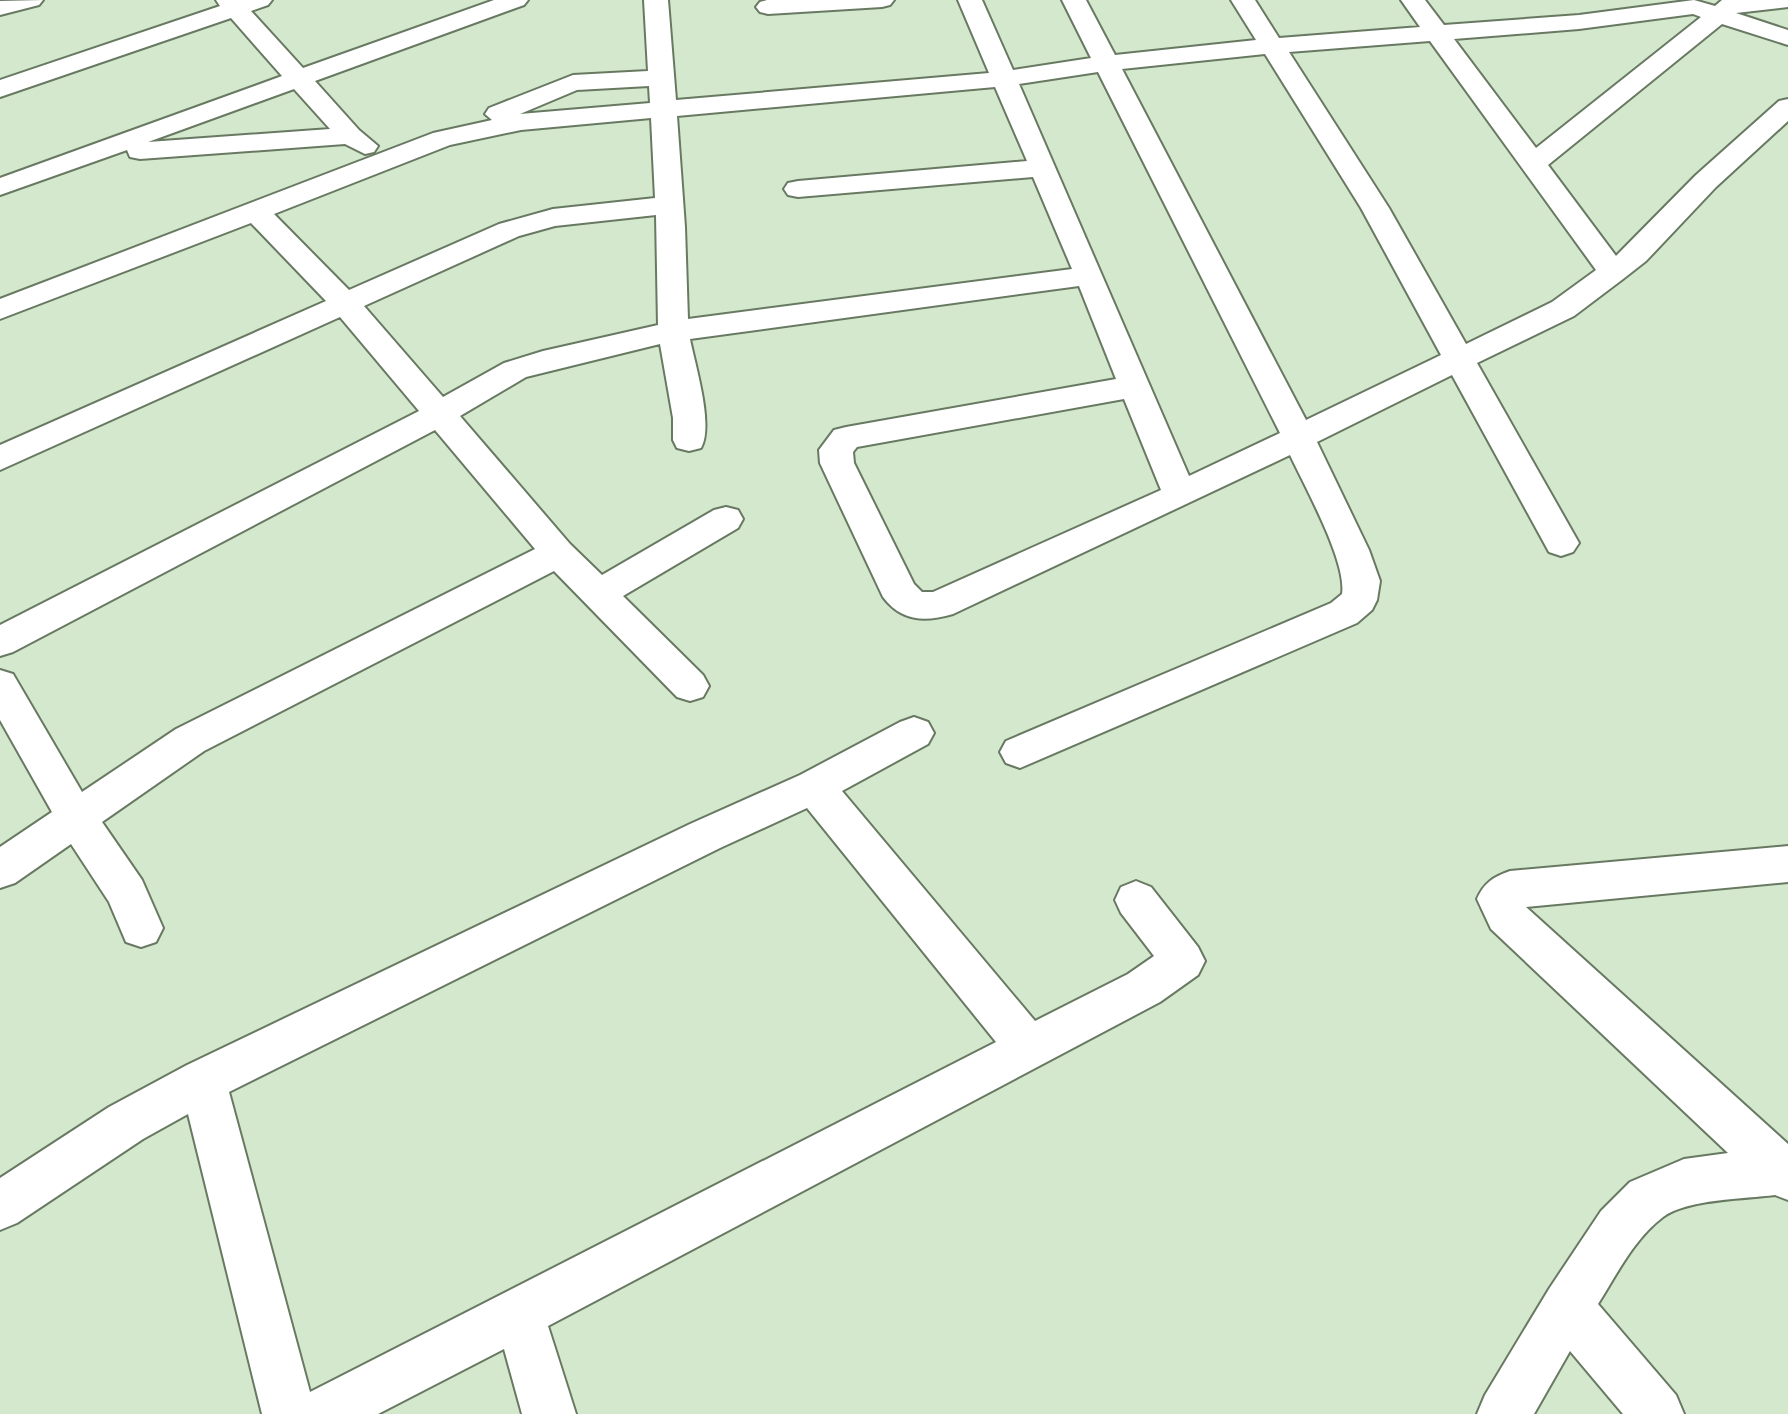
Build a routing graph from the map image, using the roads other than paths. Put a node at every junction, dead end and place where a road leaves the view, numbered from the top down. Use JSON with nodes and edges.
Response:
{"nodes":[{"id":1,"x":31,"y":0,"type":"edge"},
{"id":2,"x":516,"y":0,"type":"edge"},
{"id":3,"x":656,"y":0,"type":"edge"},
{"id":4,"x":882,"y":0,"type":"edge"},
{"id":5,"x":970,"y":0,"type":"edge"},
{"id":6,"x":1074,"y":0,"type":"edge"},
{"id":7,"x":1243,"y":0,"type":"edge"},
{"id":8,"x":1413,"y":0,"type":"edge"},
{"id":9,"x":1788,"y":0,"type":"edge"},
{"id":10,"x":241,"y":3,"type":"edge"},
{"id":11,"x":1712,"y":5,"type":"edge"},
{"id":12,"x":768,"y":7,"type":"dead end"},
{"id":13,"x":0,"y":8,"type":"edge"},
{"id":14,"x":1438,"y":34,"type":"junction"},
{"id":15,"x":1788,"y":38,"type":"edge"},
{"id":16,"x":1272,"y":46,"type":"junction"},
{"id":17,"x":1106,"y":63,"type":"junction"},
{"id":18,"x":661,"y":78,"type":"junction"},
{"id":19,"x":1003,"y":79,"type":"junction"},
{"id":20,"x":299,"y":80,"type":"junction"},
{"id":21,"x":0,"y":89,"type":"edge"},
{"id":22,"x":1788,"y":107,"type":"edge"},
{"id":23,"x":663,"y":109,"type":"junction"},
{"id":24,"x":350,"y":136,"type":"junction"},
{"id":25,"x":442,"y":139,"type":"junction"},
{"id":26,"x":85,"y":156,"type":"junction"},
{"id":27,"x":384,"y":159,"type":"junction"},
{"id":28,"x":1534,"y":163,"type":"junction"},
{"id":29,"x":1043,"y":168,"type":"junction"},
{"id":30,"x":0,"y":187,"type":"edge"},
{"id":31,"x":798,"y":189,"type":"dead end"},
{"id":32,"x":670,"y":205,"type":"junction"},
{"id":33,"x":256,"y":211,"type":"junction"},
{"id":34,"x":1613,"y":273,"type":"junction"},
{"id":35,"x":1088,"y":276,"type":"junction"},
{"id":36,"x":344,"y":302,"type":"junction"},
{"id":37,"x":0,"y":310,"type":"edge"},
{"id":38,"x":673,"y":331,"type":"junction"},
{"id":39,"x":1457,"y":358,"type":"junction"},
{"id":40,"x":1135,"y":386,"type":"junction"},
{"id":41,"x":439,"y":414,"type":"junction"},
{"id":42,"x":1298,"y":436,"type":"junction"},
{"id":43,"x":688,"y":440,"type":"dead end"},
{"id":44,"x":0,"y":458,"type":"edge"},
{"id":45,"x":1180,"y":495,"type":"junction"},
{"id":46,"x":726,"y":519,"type":"dead end"},
{"id":47,"x":1561,"y":543,"type":"dead end"},
{"id":48,"x":558,"y":553,"type":"junction"},
{"id":49,"x":600,"y":593,"type":"junction"},
{"id":50,"x":0,"y":642,"type":"edge"},
{"id":51,"x":0,"y":685,"type":"edge"},
{"id":52,"x":690,"y":686,"type":"dead end"},
{"id":53,"x":914,"y":733,"type":"dead end"},
{"id":54,"x":1020,"y":752,"type":"dead end"},
{"id":55,"x":814,"y":787,"type":"junction"},
{"id":56,"x":76,"y":818,"type":"junction"},
{"id":57,"x":1788,"y":864,"type":"edge"},
{"id":58,"x":0,"y":870,"type":"edge"},
{"id":59,"x":1136,"y":900,"type":"dead end"},
{"id":60,"x":141,"y":928,"type":"dead end"},
{"id":61,"x":1029,"y":1048,"type":"junction"},
{"id":62,"x":204,"y":1081,"type":"junction"},
{"id":63,"x":1786,"y":1171,"type":"edge"},
{"id":64,"x":0,"y":1206,"type":"edge"},
{"id":65,"x":1567,"y":1307,"type":"junction"},
{"id":66,"x":519,"y":1314,"type":"junction"},
{"id":67,"x":289,"y":1414,"type":"edge"},
{"id":68,"x":323,"y":1414,"type":"edge"},
{"id":69,"x":549,"y":1414,"type":"edge"},
{"id":70,"x":1504,"y":1414,"type":"edge"},
{"id":71,"x":1657,"y":1414,"type":"edge"}],
"edges":[{"from":1,"to":13,"type":"street"},
{"from":2,"to":20,"type":"street"},
{"from":3,"to":18,"type":"street"},
{"from":4,"to":12,"type":"street"},
{"from":5,"to":19,"type":"street"},
{"from":6,"to":17,"type":"street"},
{"from":7,"to":16,"type":"street"},
{"from":8,"to":14,"type":"street"},
{"from":9,"to":11,"type":"street"},
{"from":10,"to":20,"type":"street"},
{"from":10,"to":21,"type":"street"},
{"from":11,"to":14,"type":"street"},
{"from":11,"to":15,"type":"street"},
{"from":11,"to":28,"type":"street"},
{"from":14,"to":16,"type":"street"},
{"from":14,"to":28,"type":"street"},
{"from":16,"to":17,"type":"street"},
{"from":16,"to":39,"type":"street"},
{"from":17,"to":19,"type":"street"},
{"from":17,"to":42,"type":"street"},
{"from":18,"to":23,"type":"street"},
{"from":18,"to":25,"type":"street"},
{"from":19,"to":23,"type":"street"},
{"from":19,"to":29,"type":"street"},
{"from":20,"to":24,"type":"street"},
{"from":20,"to":26,"type":"street"},
{"from":22,"to":34,"type":"street"},
{"from":23,"to":25,"type":"street"},
{"from":23,"to":32,"type":"street"},
{"from":24,"to":26,"type":"street"},
{"from":24,"to":27,"type":"street"},
{"from":25,"to":27,"type":"street"},
{"from":26,"to":30,"type":"street"},
{"from":27,"to":33,"type":"street"},
{"from":28,"to":34,"type":"street"},
{"from":29,"to":31,"type":"street"},
{"from":29,"to":35,"type":"street"},
{"from":32,"to":36,"type":"street"},
{"from":32,"to":38,"type":"street"},
{"from":33,"to":36,"type":"street"},
{"from":33,"to":37,"type":"street"},
{"from":34,"to":39,"type":"street"},
{"from":35,"to":38,"type":"street"},
{"from":35,"to":40,"type":"street"},
{"from":36,"to":41,"type":"street"},
{"from":36,"to":44,"type":"street"},
{"from":38,"to":41,"type":"street"},
{"from":38,"to":43,"type":"street"},
{"from":39,"to":42,"type":"street"},
{"from":39,"to":47,"type":"street"},
{"from":40,"to":45,"type":"street"},
{"from":40,"to":45,"type":"street"},
{"from":41,"to":48,"type":"street"},
{"from":41,"to":50,"type":"street"},
{"from":42,"to":45,"type":"street"},
{"from":42,"to":54,"type":"street"},
{"from":46,"to":49,"type":"street"},
{"from":48,"to":49,"type":"street"},
{"from":48,"to":56,"type":"street"},
{"from":49,"to":52,"type":"street"},
{"from":51,"to":56,"type":"street"},
{"from":53,"to":55,"type":"street"},
{"from":55,"to":61,"type":"street"},
{"from":55,"to":62,"type":"street"},
{"from":56,"to":58,"type":"street"},
{"from":56,"to":60,"type":"street"},
{"from":57,"to":63,"type":"street"},
{"from":59,"to":61,"type":"street"},
{"from":61,"to":66,"type":"street"},
{"from":62,"to":64,"type":"street"},
{"from":62,"to":67,"type":"street"},
{"from":63,"to":65,"type":"street"},
{"from":65,"to":70,"type":"street"},
{"from":65,"to":71,"type":"street"},
{"from":66,"to":68,"type":"street"},
{"from":66,"to":69,"type":"street"}]}
